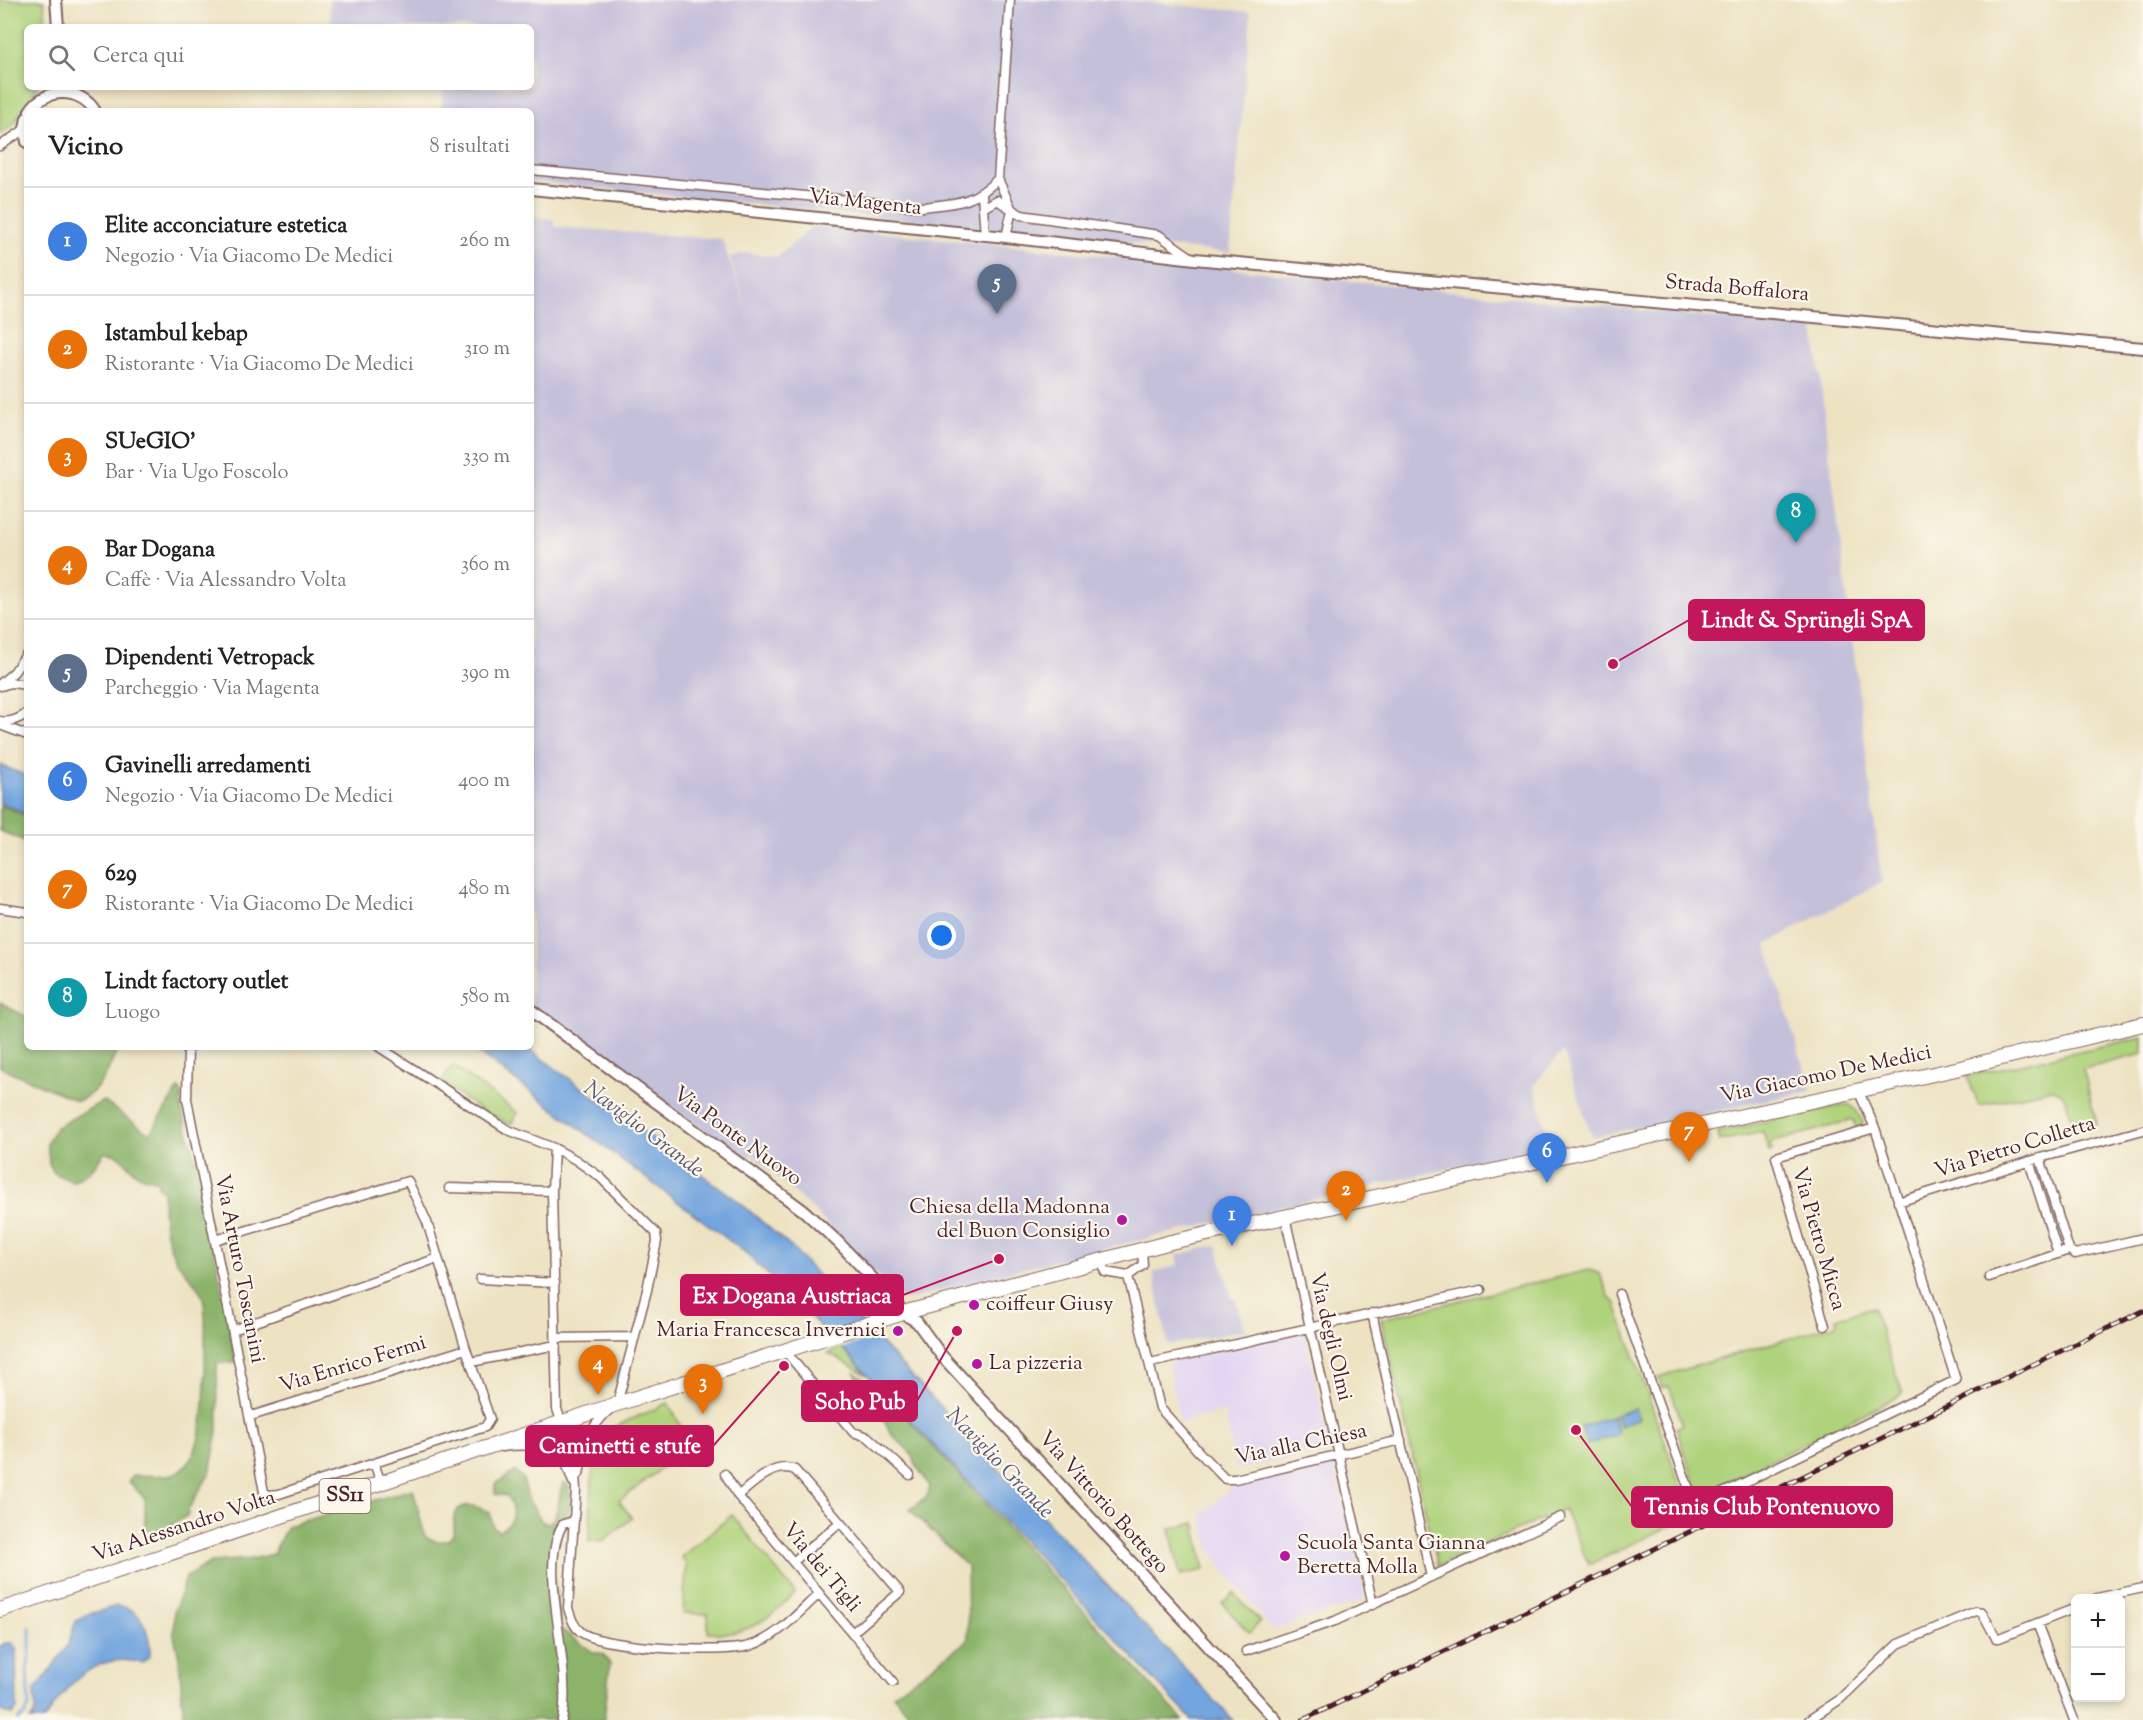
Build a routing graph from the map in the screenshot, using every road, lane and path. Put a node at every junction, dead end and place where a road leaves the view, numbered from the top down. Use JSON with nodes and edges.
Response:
{"nodes":[{"id":1,"x":56,"y":0,"type":"edge"},
{"id":2,"x":1010,"y":0,"type":"edge"},
{"id":3,"x":58,"y":24,"type":"edge"},
{"id":4,"x":62,"y":90,"type":"edge"},
{"id":5,"x":32,"y":108,"type":"edge"},
{"id":6,"x":92,"y":108,"type":"edge"},
{"id":7,"x":24,"y":130,"type":"edge"},
{"id":8,"x":0,"y":146,"type":"edge"},
{"id":9,"x":534,"y":170,"type":"edge"},
{"id":10,"x":998,"y":179,"type":"junction"},
{"id":11,"x":534,"y":189,"type":"edge"},
{"id":12,"x":982,"y":194,"type":"junction"},
{"id":13,"x":983,"y":208,"type":"junction"},
{"id":14,"x":1012,"y":210,"type":"junction"},
{"id":15,"x":985,"y":235,"type":"junction"},
{"id":16,"x":1006,"y":237,"type":"junction"},
{"id":17,"x":1195,"y":260,"type":"junction"},
{"id":18,"x":1327,"y":271,"type":"joint"},
{"id":19,"x":2143,"y":348,"type":"edge"},
{"id":20,"x":24,"y":657,"type":"edge"},
{"id":21,"x":0,"y":685,"type":"edge"},
{"id":22,"x":24,"y":685,"type":"edge"},
{"id":23,"x":24,"y":715,"type":"edge"},
{"id":24,"x":0,"y":723,"type":"edge"},
{"id":25,"x":24,"y":734,"type":"edge"},
{"id":26,"x":0,"y":908,"type":"edge"},
{"id":27,"x":24,"y":912,"type":"edge"},
{"id":28,"x":534,"y":1012,"type":"edge"},
{"id":29,"x":2143,"y":1024,"type":"edge"},
{"id":30,"x":188,"y":1050,"type":"edge"},
{"id":31,"x":385,"y":1050,"type":"edge"},
{"id":32,"x":1858,"y":1090,"type":"junction"},
{"id":33,"x":1875,"y":1128,"type":"junction"},
{"id":34,"x":2143,"y":1130,"type":"edge"},
{"id":35,"x":554,"y":1148,"type":"junction"},
{"id":36,"x":2040,"y":1158,"type":"junction"},
{"id":37,"x":2029,"y":1161,"type":"junction"},
{"id":38,"x":449,"y":1188,"type":"dead end"},
{"id":39,"x":552,"y":1191,"type":"junction"},
{"id":40,"x":1898,"y":1202,"type":"junction"},
{"id":41,"x":1285,"y":1217,"type":"junction"},
{"id":42,"x":2143,"y":1238,"type":"edge"},
{"id":43,"x":215,"y":1240,"type":"junction"},
{"id":44,"x":1142,"y":1250,"type":"junction"},
{"id":45,"x":2069,"y":1250,"type":"junction"},
{"id":46,"x":2058,"y":1254,"type":"junction"},
{"id":47,"x":438,"y":1258,"type":"junction"},
{"id":48,"x":1101,"y":1260,"type":"junction"},
{"id":49,"x":1128,"y":1276,"type":"junction"},
{"id":50,"x":1989,"y":1277,"type":"dead end"},
{"id":51,"x":480,"y":1279,"type":"dead end"},
{"id":52,"x":555,"y":1283,"type":"junction"},
{"id":53,"x":1481,"y":1290,"type":"dead end"},
{"id":54,"x":1619,"y":1294,"type":"dead end"},
{"id":55,"x":903,"y":1313,"type":"junction"},
{"id":56,"x":1372,"y":1313,"type":"junction"},
{"id":57,"x":1825,"y":1326,"type":"dead end"},
{"id":58,"x":1310,"y":1327,"type":"junction"},
{"id":59,"x":233,"y":1330,"type":"junction"},
{"id":60,"x":634,"y":1337,"type":"junction"},
{"id":61,"x":556,"y":1341,"type":"junction"},
{"id":62,"x":466,"y":1349,"type":"junction"},
{"id":63,"x":785,"y":1351,"type":"junction"},
{"id":64,"x":471,"y":1362,"type":"junction"},
{"id":65,"x":1150,"y":1363,"type":"junction"},
{"id":66,"x":616,"y":1405,"type":"junction"},
{"id":67,"x":250,"y":1416,"type":"junction"},
{"id":68,"x":561,"y":1423,"type":"junction"},
{"id":69,"x":1401,"y":1440,"type":"junction"},
{"id":70,"x":481,"y":1450,"type":"junction"},
{"id":71,"x":558,"y":1454,"type":"junction"},
{"id":72,"x":1339,"y":1456,"type":"junction"},
{"id":73,"x":374,"y":1463,"type":"junction"},
{"id":74,"x":725,"y":1474,"type":"dead end"},
{"id":75,"x":910,"y":1474,"type":"dead end"},
{"id":76,"x":381,"y":1483,"type":"junction"},
{"id":77,"x":576,"y":1489,"type":"junction"},
{"id":78,"x":268,"y":1495,"type":"joint"},
{"id":79,"x":738,"y":1496,"type":"junction"},
{"id":80,"x":1561,"y":1517,"type":"dead end"},
{"id":81,"x":574,"y":1521,"type":"junction"},
{"id":82,"x":839,"y":1523,"type":"junction"},
{"id":83,"x":793,"y":1562,"type":"junction"},
{"id":84,"x":1431,"y":1577,"type":"junction"},
{"id":85,"x":2143,"y":1588,"type":"edge"},
{"id":86,"x":819,"y":1594,"type":"junction"},
{"id":87,"x":2118,"y":1594,"type":"edge"},
{"id":88,"x":1373,"y":1605,"type":"junction"},
{"id":89,"x":0,"y":1610,"type":"edge"},
{"id":90,"x":2071,"y":1610,"type":"edge"},
{"id":91,"x":2037,"y":1623,"type":"junction"},
{"id":92,"x":852,"y":1634,"type":"junction"},
{"id":93,"x":1246,"y":1651,"type":"dead end"},
{"id":94,"x":893,"y":1682,"type":"dead end"},
{"id":95,"x":1275,"y":1719,"type":"edge"},
{"id":96,"x":562,"y":1720,"type":"edge"},
{"id":97,"x":1809,"y":1720,"type":"edge"},
{"id":98,"x":2074,"y":1720,"type":"edge"}],
"edges":[{"from":1,"to":3,"type":"street"},
{"from":2,"to":10,"type":"street"},
{"from":4,"to":5,"type":"street"},
{"from":4,"to":6,"type":"street"},
{"from":7,"to":8,"type":"street"},
{"from":9,"to":12,"type":"street","name":"Via Magenta"},
{"from":10,"to":12,"type":"street"},
{"from":10,"to":14,"type":"street"},
{"from":11,"to":15,"type":"street","name":"Via Magenta"},
{"from":12,"to":13,"type":"street"},
{"from":13,"to":14,"type":"street"},
{"from":13,"to":15,"type":"street"},
{"from":14,"to":16,"type":"street"},
{"from":14,"to":17,"type":"street"},
{"from":15,"to":16,"type":"street","name":"Via Magenta"},
{"from":16,"to":17,"type":"street","name":"Via Magenta"},
{"from":17,"to":18,"type":"street","name":"Via Magenta"},
{"from":18,"to":19,"type":"street","name":"Strada Boffalora"},
{"from":20,"to":21,"type":"street"},
{"from":21,"to":22,"type":"street"},
{"from":23,"to":24,"type":"street"},
{"from":24,"to":25,"type":"street"},
{"from":26,"to":27,"type":"street"},
{"from":28,"to":55,"type":"street","name":"Via Ponte Nuovo"},
{"from":29,"to":32,"type":"main road","name":"Via Giacomo De Medici"},
{"from":30,"to":43,"type":"street","name":"Via Arturo Toscanini"},
{"from":31,"to":35,"type":"street"},
{"from":32,"to":33,"type":"street"},
{"from":32,"to":41,"type":"main road","name":"Via Giacomo De Medici"},
{"from":33,"to":40,"type":"street"},
{"from":33,"to":57,"type":"street","name":"Via Pietro Micca"},
{"from":34,"to":36,"type":"street","name":"Via Pietro Colletta"},
{"from":35,"to":39,"type":"street"},
{"from":35,"to":60,"type":"street"},
{"from":36,"to":37,"type":"street","name":"Via Pietro Colletta"},
{"from":36,"to":45,"type":"street"},
{"from":37,"to":40,"type":"street","name":"Via Pietro Colletta"},
{"from":37,"to":46,"type":"street"},
{"from":38,"to":39,"type":"street"},
{"from":39,"to":52,"type":"street"},
{"from":40,"to":54,"type":"street"},
{"from":41,"to":44,"type":"main road","name":"Via Giacomo De Medici"},
{"from":41,"to":58,"type":"street","name":"Via degli Olmi"},
{"from":42,"to":45,"type":"street"},
{"from":43,"to":47,"type":"street"},
{"from":43,"to":59,"type":"street","name":"Via Arturo Toscanini"},
{"from":44,"to":48,"type":"main road","name":"Via Giacomo De Medici"},
{"from":44,"to":49,"type":"street"},
{"from":45,"to":46,"type":"street"},
{"from":46,"to":50,"type":"street"},
{"from":47,"to":59,"type":"street"},
{"from":47,"to":62,"type":"street"},
{"from":48,"to":49,"type":"street"},
{"from":48,"to":55,"type":"main road","name":"Via Giacomo De Medici"},
{"from":49,"to":65,"type":"street","name":"Via alla Chiesa"},
{"from":51,"to":52,"type":"street"},
{"from":52,"to":61,"type":"street"},
{"from":53,"to":56,"type":"street"},
{"from":55,"to":63,"type":"main road","name":"Via Giacomo De Medici","number":"SS11"},
{"from":55,"to":95,"type":"street","name":"Via Vittorio Bottego"},
{"from":56,"to":58,"type":"street"},
{"from":56,"to":69,"type":"street"},
{"from":58,"to":65,"type":"street"},
{"from":58,"to":72,"type":"street","name":"Via degli Olmi"},
{"from":59,"to":67,"type":"street","name":"Via Arturo Toscanini"},
{"from":60,"to":61,"type":"street"},
{"from":60,"to":66,"type":"street"},
{"from":61,"to":64,"type":"street"},
{"from":61,"to":68,"type":"street"},
{"from":62,"to":64,"type":"street"},
{"from":62,"to":67,"type":"street","name":"Via Enrico Fermi"},
{"from":63,"to":66,"type":"main road","number":"SS11"},
{"from":63,"to":75,"type":"street"},
{"from":64,"to":73,"type":"street","name":"Via Alessandro Volta"},
{"from":65,"to":72,"type":"street","name":"Via alla Chiesa"},
{"from":66,"to":68,"type":"main road","name":"Via Alessandro Volta","number":"SS11"},
{"from":66,"to":77,"type":"street"},
{"from":67,"to":78,"type":"street","name":"Via Arturo Toscanini"},
{"from":68,"to":70,"type":"main road","name":"Via Alessandro Volta","number":"SS11"},
{"from":68,"to":71,"type":"street"},
{"from":68,"to":77,"type":"street"},
{"from":69,"to":72,"type":"street","name":"Via alla Chiesa"},
{"from":69,"to":84,"type":"street"},
{"from":70,"to":71,"type":"street"},
{"from":70,"to":76,"type":"main road","name":"Via Alessandro Volta","number":"SS11"},
{"from":71,"to":77,"type":"street"},
{"from":72,"to":88,"type":"street","name":"Via degli Olmi"},
{"from":73,"to":76,"type":"street"},
{"from":73,"to":78,"type":"street","name":"Via Alessandro Volta"},
{"from":74,"to":79,"type":"street","name":"Via dei Tigli"},
{"from":76,"to":89,"type":"main road","name":"Via Alessandro Volta","number":"SS11"},
{"from":77,"to":81,"type":"street"},
{"from":79,"to":82,"type":"street"},
{"from":79,"to":83,"type":"street","name":"Via dei Tigli"},
{"from":80,"to":84,"type":"street"},
{"from":81,"to":86,"type":"street"},
{"from":81,"to":96,"type":"street"},
{"from":82,"to":83,"type":"street"},
{"from":82,"to":92,"type":"street"},
{"from":83,"to":86,"type":"street","name":"Via dei Tigli"},
{"from":84,"to":88,"type":"street"},
{"from":85,"to":87,"type":"street"},
{"from":86,"to":92,"type":"street","name":"Via dei Tigli"},
{"from":88,"to":93,"type":"street"},
{"from":90,"to":91,"type":"street"},
{"from":91,"to":97,"type":"street"},
{"from":91,"to":98,"type":"street"},
{"from":92,"to":94,"type":"street","name":"Via dei Tigli"}]}
